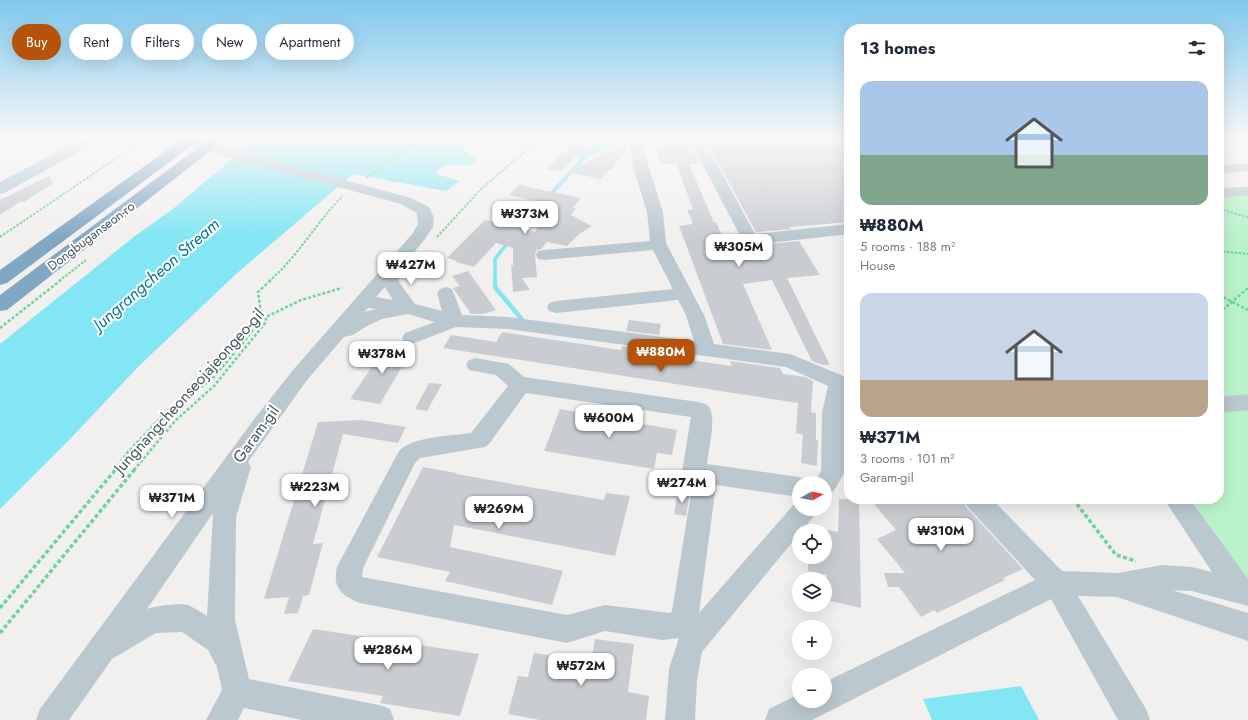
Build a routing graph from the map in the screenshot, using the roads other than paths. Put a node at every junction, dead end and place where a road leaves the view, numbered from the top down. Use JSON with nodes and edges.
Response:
{"nodes":[{"id":1,"x":16,"y":171,"type":"edge"},
{"id":2,"x":34,"y":171,"type":"edge"},
{"id":3,"x":142,"y":171,"type":"edge"},
{"id":4,"x":162,"y":171,"type":"edge"},
{"id":5,"x":316,"y":171,"type":"edge"},
{"id":6,"x":641,"y":171,"type":"edge"},
{"id":7,"x":713,"y":171,"type":"edge"},
{"id":8,"x":0,"y":179,"type":"edge"},
{"id":9,"x":0,"y":189,"type":"edge"},
{"id":10,"x":1248,"y":191,"type":"edge"},
{"id":11,"x":1224,"y":193,"type":"edge"},
{"id":12,"x":844,"y":230,"type":"edge"},
{"id":13,"x":659,"y":245,"type":"junction"},
{"id":14,"x":544,"y":255,"type":"dead end"},
{"id":15,"x":393,"y":266,"type":"junction"},
{"id":16,"x":0,"y":279,"type":"edge"},
{"id":17,"x":446,"y":293,"type":"dead end"},
{"id":18,"x":684,"y":294,"type":"junction"},
{"id":19,"x":363,"y":301,"type":"junction"},
{"id":20,"x":0,"y":305,"type":"edge"},
{"id":21,"x":556,"y":307,"type":"dead end"},
{"id":22,"x":408,"y":308,"type":"junction"},
{"id":23,"x":454,"y":320,"type":"junction"},
{"id":24,"x":412,"y":338,"type":"dead end"},
{"id":25,"x":327,"y":343,"type":"junction"},
{"id":26,"x":706,"y":350,"type":"junction"},
{"id":27,"x":476,"y":364,"type":"dead end"},
{"id":28,"x":521,"y":384,"type":"junction"},
{"id":29,"x":1248,"y":402,"type":"edge"},
{"id":30,"x":1224,"y":404,"type":"edge"},
{"id":31,"x":245,"y":450,"type":"junction"},
{"id":32,"x":706,"y":473,"type":"junction"},
{"id":33,"x":831,"y":476,"type":"edge"},
{"id":34,"x":792,"y":486,"type":"edge"},
{"id":35,"x":981,"y":504,"type":"edge"},
{"id":36,"x":1180,"y":504,"type":"edge"},
{"id":37,"x":799,"y":516,"type":"edge"},
{"id":38,"x":1056,"y":583,"type":"junction"},
{"id":39,"x":1118,"y":585,"type":"junction"},
{"id":40,"x":1244,"y":592,"type":"edge"},
{"id":41,"x":1248,"y":627,"type":"edge"},
{"id":42,"x":100,"y":652,"type":"junction"},
{"id":43,"x":234,"y":679,"type":"junction"},
{"id":44,"x":832,"y":695,"type":"edge"},
{"id":45,"x":804,"y":708,"type":"edge"},
{"id":46,"x":51,"y":720,"type":"edge"},
{"id":47,"x":221,"y":720,"type":"edge"},
{"id":48,"x":379,"y":720,"type":"edge"},
{"id":49,"x":680,"y":720,"type":"edge"},
{"id":50,"x":780,"y":720,"type":"edge"},
{"id":51,"x":1135,"y":720,"type":"edge"}],
"edges":[{"from":1,"to":8,"type":"main road"},
{"from":2,"to":9,"type":"main road"},
{"from":3,"to":16,"type":"highway","name":"Dongbuganseon-ro"},
{"from":4,"to":20,"type":"highway","name":"Dongbuganseon-ro"},
{"from":5,"to":15,"type":"street","name":"Garam-gil"},
{"from":6,"to":13,"type":"street"},
{"from":7,"to":12,"type":"street"},
{"from":10,"to":11,"type":"street"},
{"from":13,"to":14,"type":"street"},
{"from":13,"to":18,"type":"street"},
{"from":15,"to":19,"type":"street","name":"Garam-gil"},
{"from":15,"to":22,"type":"street"},
{"from":17,"to":23,"type":"street"},
{"from":18,"to":21,"type":"street"},
{"from":18,"to":26,"type":"street"},
{"from":19,"to":22,"type":"street"},
{"from":19,"to":25,"type":"street","name":"Garam-gil"},
{"from":22,"to":23,"type":"street"},
{"from":22,"to":25,"type":"street"},
{"from":23,"to":24,"type":"street"},
{"from":23,"to":26,"type":"street"},
{"from":25,"to":31,"type":"street","name":"Garam-gil"},
{"from":26,"to":33,"type":"street"},
{"from":27,"to":28,"type":"street"},
{"from":28,"to":32,"type":"street"},
{"from":28,"to":32,"type":"street"},
{"from":29,"to":30,"type":"street"},
{"from":31,"to":42,"type":"street","name":"Garam-gil"},
{"from":31,"to":43,"type":"street"},
{"from":32,"to":34,"type":"street"},
{"from":35,"to":38,"type":"street"},
{"from":36,"to":40,"type":"street"},
{"from":37,"to":49,"type":"street"},
{"from":38,"to":39,"type":"street"},
{"from":38,"to":44,"type":"street"},
{"from":38,"to":51,"type":"street"},
{"from":39,"to":40,"type":"street"},
{"from":39,"to":41,"type":"street"},
{"from":42,"to":43,"type":"street"},
{"from":42,"to":46,"type":"street","name":"Garam-gil"},
{"from":43,"to":47,"type":"street"},
{"from":43,"to":48,"type":"street"},
{"from":45,"to":50,"type":"street"}]}
